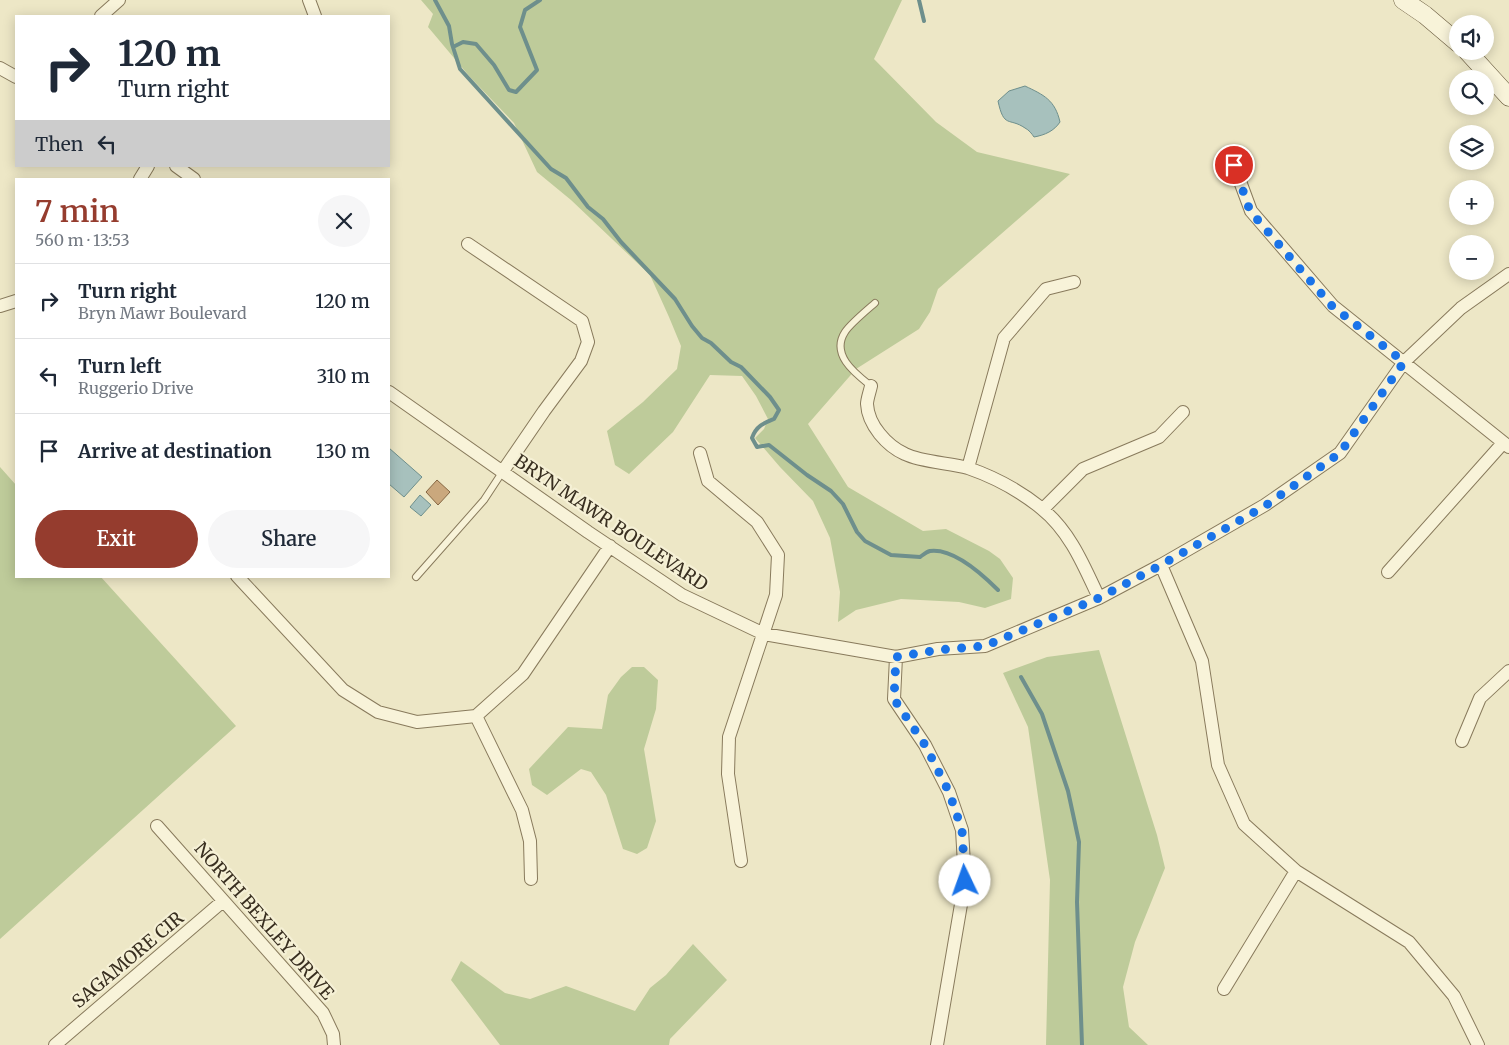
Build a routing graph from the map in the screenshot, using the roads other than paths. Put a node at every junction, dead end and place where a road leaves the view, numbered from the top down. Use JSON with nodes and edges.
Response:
{"nodes":[{"id":1,"x":119,"y":0,"type":"edge"},
{"id":2,"x":309,"y":0,"type":"edge"},
{"id":3,"x":1403,"y":0,"type":"edge"},
{"id":4,"x":102,"y":15,"type":"edge"},
{"id":5,"x":315,"y":15,"type":"edge"},
{"id":6,"x":1449,"y":35,"type":"edge"},
{"id":7,"x":1476,"y":60,"type":"edge"},
{"id":8,"x":0,"y":68,"type":"edge"},
{"id":9,"x":15,"y":76,"type":"edge"},
{"id":10,"x":1509,"y":97,"type":"edge"},
{"id":11,"x":1234,"y":165,"type":"dead end"},
{"id":12,"x":147,"y":167,"type":"edge"},
{"id":13,"x":177,"y":167,"type":"edge"},
{"id":14,"x":141,"y":178,"type":"edge"},
{"id":15,"x":193,"y":178,"type":"edge"},
{"id":16,"x":468,"y":244,"type":"dead end"},
{"id":17,"x":1509,"y":274,"type":"edge"},
{"id":18,"x":1074,"y":282,"type":"dead end"},
{"id":19,"x":15,"y":301,"type":"edge"},
{"id":20,"x":876,"y":303,"type":"dead end"},
{"id":21,"x":0,"y":306,"type":"edge"},
{"id":22,"x":1404,"y":362,"type":"junction"},
{"id":23,"x":871,"y":386,"type":"joint"},
{"id":24,"x":390,"y":393,"type":"edge"},
{"id":25,"x":1183,"y":412,"type":"dead end"},
{"id":26,"x":1506,"y":445,"type":"edge"},
{"id":27,"x":700,"y":454,"type":"dead end"},
{"id":28,"x":968,"y":468,"type":"junction"},
{"id":29,"x":503,"y":471,"type":"junction"},
{"id":30,"x":1043,"y":509,"type":"junction"},
{"id":31,"x":610,"y":546,"type":"junction"},
{"id":32,"x":1161,"y":565,"type":"junction"},
{"id":33,"x":1388,"y":572,"type":"dead end"},
{"id":34,"x":239,"y":578,"type":"edge"},
{"id":35,"x":416,"y":578,"type":"dead end"},
{"id":36,"x":1099,"y":598,"type":"junction"},
{"id":37,"x":764,"y":634,"type":"junction"},
{"id":38,"x":896,"y":657,"type":"junction"},
{"id":39,"x":1509,"y":670,"type":"edge"},
{"id":40,"x":476,"y":716,"type":"junction"},
{"id":41,"x":1462,"y":741,"type":"dead end"},
{"id":42,"x":157,"y":826,"type":"dead end"},
{"id":43,"x":741,"y":861,"type":"dead end"},
{"id":44,"x":1296,"y":871,"type":"junction"},
{"id":45,"x":531,"y":879,"type":"dead end"},
{"id":46,"x":224,"y":902,"type":"junction"},
{"id":47,"x":1224,"y":989,"type":"dead end"},
{"id":48,"x":55,"y":1045,"type":"edge"},
{"id":49,"x":334,"y":1045,"type":"edge"},
{"id":50,"x":937,"y":1045,"type":"edge"},
{"id":51,"x":1478,"y":1045,"type":"edge"}],
"edges":[{"from":1,"to":4,"type":"street"},
{"from":2,"to":5,"type":"street"},
{"from":3,"to":6,"type":"street"},
{"from":7,"to":10,"type":"street"},
{"from":8,"to":9,"type":"street"},
{"from":11,"to":22,"type":"street"},
{"from":12,"to":14,"type":"street"},
{"from":13,"to":15,"type":"street"},
{"from":16,"to":29,"type":"street"},
{"from":17,"to":22,"type":"street","name":"BRYN MAWR BOULEVARD"},
{"from":18,"to":28,"type":"street"},
{"from":19,"to":21,"type":"street"},
{"from":20,"to":23,"type":"lane"},
{"from":22,"to":26,"type":"street"},
{"from":22,"to":32,"type":"street","name":"BRYN MAWR BOULEVARD"},
{"from":23,"to":28,"type":"street"},
{"from":24,"to":29,"type":"street","name":"BRYN MAWR BOULEVARD"},
{"from":25,"to":30,"type":"street"},
{"from":26,"to":33,"type":"street"},
{"from":27,"to":37,"type":"street"},
{"from":28,"to":30,"type":"street"},
{"from":29,"to":31,"type":"street","name":"BRYN MAWR BOULEVARD"},
{"from":29,"to":35,"type":"lane"},
{"from":30,"to":36,"type":"street"},
{"from":31,"to":37,"type":"street","name":"BRYN MAWR BOULEVARD"},
{"from":31,"to":40,"type":"street"},
{"from":32,"to":36,"type":"street","name":"BRYN MAWR BOULEVARD"},
{"from":32,"to":44,"type":"street"},
{"from":34,"to":40,"type":"street"},
{"from":36,"to":38,"type":"street","name":"BRYN MAWR BOULEVARD"},
{"from":37,"to":38,"type":"street","name":"BRYN MAWR BOULEVARD"},
{"from":37,"to":43,"type":"street"},
{"from":38,"to":50,"type":"street"},
{"from":39,"to":41,"type":"street"},
{"from":40,"to":45,"type":"street"},
{"from":42,"to":46,"type":"street","name":"NORTH BEXLEY DRIVE"},
{"from":44,"to":47,"type":"street"},
{"from":44,"to":51,"type":"street"},
{"from":46,"to":48,"type":"street","name":"SAGAMORE CIR"},
{"from":46,"to":49,"type":"street","name":"NORTH BEXLEY DRIVE"}]}
